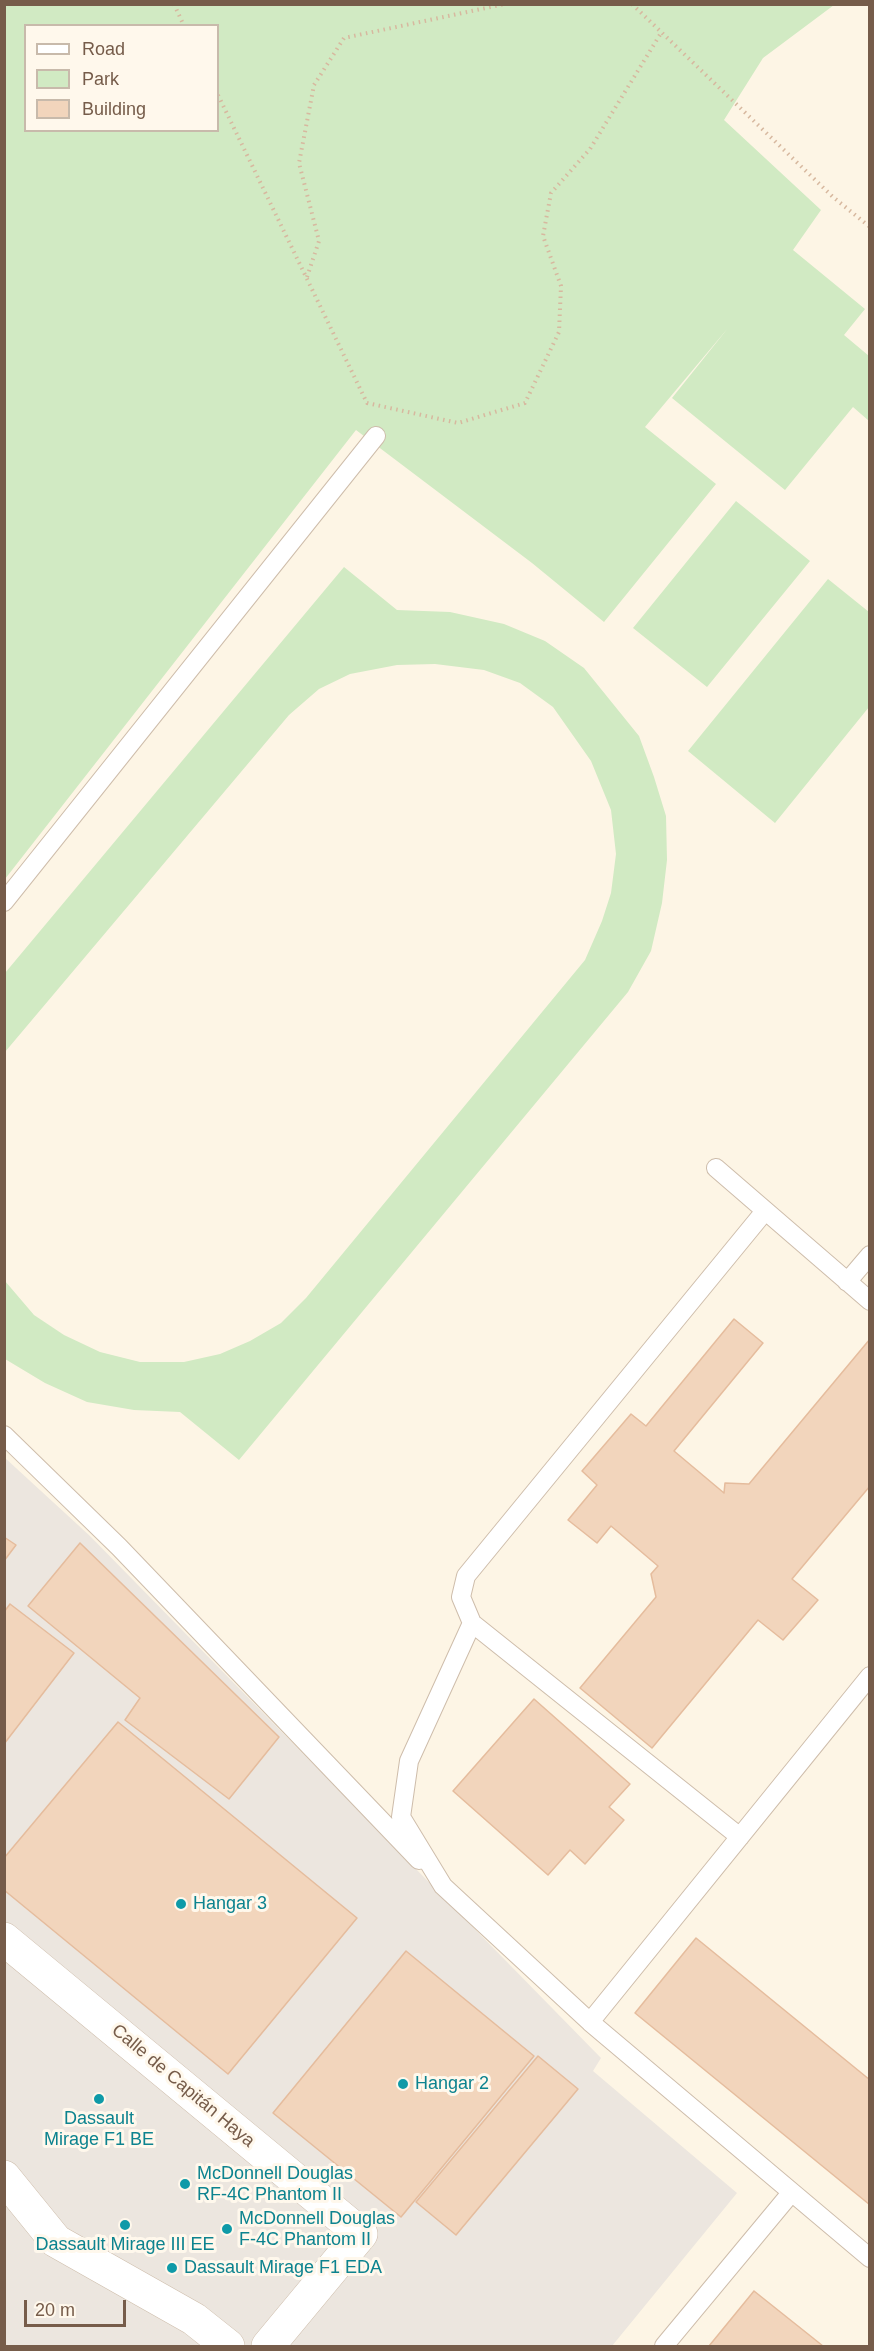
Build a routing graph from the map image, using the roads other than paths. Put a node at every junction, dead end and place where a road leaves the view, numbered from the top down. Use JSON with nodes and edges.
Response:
{"nodes":[{"id":1,"x":376,"y":436,"type":"dead end"},
{"id":2,"x":4,"y":902,"type":"edge"},
{"id":3,"x":716,"y":1168,"type":"dead end"},
{"id":4,"x":765,"y":1211,"type":"junction"},
{"id":5,"x":870,"y":1255,"type":"edge"},
{"id":6,"x":847,"y":1282,"type":"junction"},
{"id":7,"x":870,"y":1301,"type":"edge"},
{"id":8,"x":4,"y":1435,"type":"edge"},
{"id":9,"x":472,"y":1623,"type":"junction"},
{"id":10,"x":870,"y":1677,"type":"edge"},
{"id":11,"x":740,"y":1837,"type":"junction"},
{"id":12,"x":443,"y":1886,"type":"junction"},
{"id":13,"x":4,"y":1939,"type":"edge"},
{"id":14,"x":590,"y":2022,"type":"junction"},
{"id":15,"x":4,"y":2177,"type":"edge"},
{"id":16,"x":791,"y":2193,"type":"junction"},
{"id":17,"x":870,"y":2258,"type":"edge"},
{"id":18,"x":228,"y":2346,"type":"edge"},
{"id":19,"x":268,"y":2346,"type":"edge"},
{"id":20,"x":664,"y":2346,"type":"edge"}],
"edges":[{"from":1,"to":2,"type":"lane"},
{"from":3,"to":4,"type":"lane"},
{"from":4,"to":6,"type":"lane"},
{"from":4,"to":9,"type":"lane"},
{"from":5,"to":6,"type":"lane"},
{"from":6,"to":7,"type":"lane"},
{"from":8,"to":12,"type":"lane"},
{"from":9,"to":11,"type":"lane"},
{"from":9,"to":12,"type":"lane"},
{"from":10,"to":11,"type":"lane"},
{"from":11,"to":14,"type":"lane"},
{"from":12,"to":14,"type":"lane"},
{"from":13,"to":19,"type":"street","name":"Calle de Capitán Haya"},
{"from":14,"to":16,"type":"lane"},
{"from":15,"to":18,"type":"street"},
{"from":16,"to":17,"type":"lane"},
{"from":16,"to":20,"type":"lane"}]}
